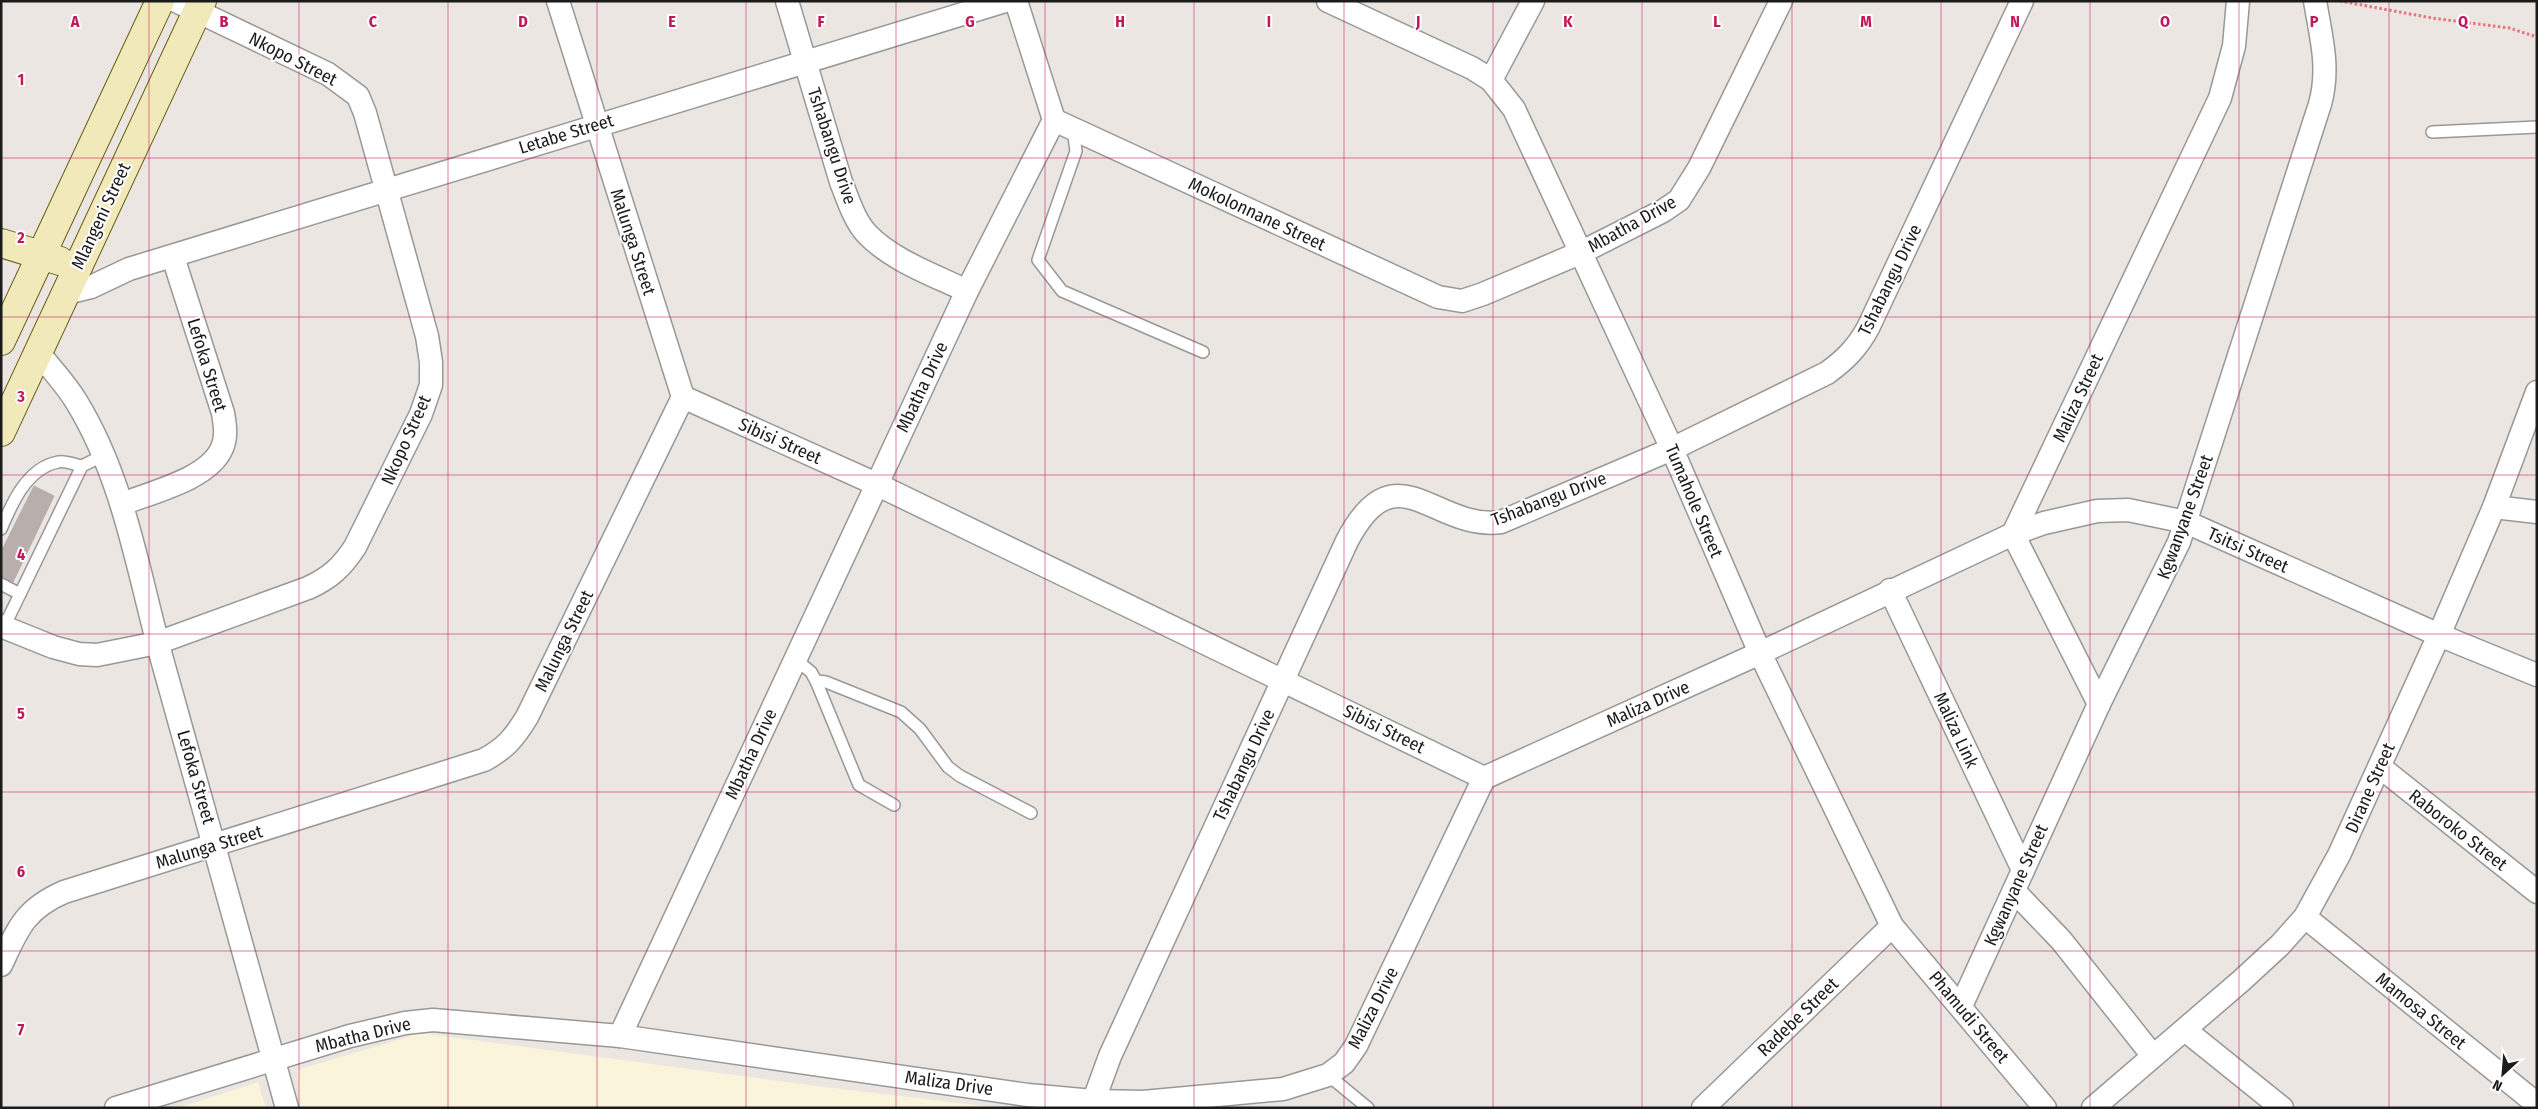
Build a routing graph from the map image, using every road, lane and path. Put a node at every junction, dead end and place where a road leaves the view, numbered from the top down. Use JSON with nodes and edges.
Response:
{"nodes":[{"id":1,"x":160,"y":1,"type":"edge"},
{"id":2,"x":558,"y":1,"type":"edge"},
{"id":3,"x":787,"y":1,"type":"edge"},
{"id":4,"x":1005,"y":1,"type":"edge"},
{"id":5,"x":1016,"y":1,"type":"edge"},
{"id":6,"x":1328,"y":1,"type":"edge"},
{"id":7,"x":1533,"y":1,"type":"edge"},
{"id":8,"x":1781,"y":1,"type":"edge"},
{"id":9,"x":2022,"y":1,"type":"edge"},
{"id":10,"x":2238,"y":1,"type":"edge"},
{"id":11,"x":2316,"y":1,"type":"edge"},
{"id":12,"x":2340,"y":1,"type":"edge"},
{"id":13,"x":192,"y":5,"type":"edge"},
{"id":14,"x":2537,"y":37,"type":"edge"},
{"id":15,"x":805,"y":63,"type":"junction"},
{"id":16,"x":1491,"y":80,"type":"junction"},
{"id":17,"x":596,"y":125,"type":"junction"},
{"id":18,"x":1063,"y":125,"type":"junction"},
{"id":19,"x":2537,"y":127,"type":"edge"},
{"id":20,"x":2432,"y":132,"type":"dead end"},
{"id":21,"x":386,"y":190,"type":"junction"},
{"id":22,"x":1,"y":243,"type":"edge"},
{"id":23,"x":1582,"y":252,"type":"junction"},
{"id":24,"x":42,"y":257,"type":"junction"},
{"id":25,"x":173,"y":257,"type":"junction"},
{"id":26,"x":78,"y":264,"type":"junction"},
{"id":27,"x":129,"y":270,"type":"junction"},
{"id":28,"x":12,"y":291,"type":"edge"},
{"id":29,"x":967,"y":291,"type":"junction"},
{"id":30,"x":66,"y":293,"type":"junction"},
{"id":31,"x":1462,"y":300,"type":"joint"},
{"id":32,"x":1,"y":341,"type":"edge"},
{"id":33,"x":1203,"y":352,"type":"dead end"},
{"id":34,"x":38,"y":353,"type":"junction"},
{"id":35,"x":2537,"y":392,"type":"edge"},
{"id":36,"x":683,"y":397,"type":"junction"},
{"id":37,"x":1,"y":432,"type":"edge"},
{"id":38,"x":1672,"y":449,"type":"junction"},
{"id":39,"x":104,"y":455,"type":"junction"},
{"id":40,"x":82,"y":466,"type":"junction"},
{"id":41,"x":876,"y":484,"type":"junction"},
{"id":42,"x":122,"y":504,"type":"junction"},
{"id":43,"x":2494,"y":507,"type":"junction"},
{"id":44,"x":2537,"y":512,"type":"edge"},
{"id":45,"x":2186,"y":522,"type":"junction"},
{"id":46,"x":1,"y":529,"type":"edge"},
{"id":47,"x":2013,"y":534,"type":"junction"},
{"id":48,"x":1,"y":584,"type":"edge"},
{"id":49,"x":1890,"y":590,"type":"junction"},
{"id":50,"x":20,"y":594,"type":"junction"},
{"id":51,"x":3,"y":626,"type":"edge"},
{"id":52,"x":2439,"y":635,"type":"junction"},
{"id":53,"x":157,"y":643,"type":"junction"},
{"id":54,"x":1760,"y":653,"type":"junction"},
{"id":55,"x":795,"y":659,"type":"junction"},
{"id":56,"x":2537,"y":675,"type":"edge"},
{"id":57,"x":1283,"y":680,"type":"junction"},
{"id":58,"x":816,"y":681,"type":"junction"},
{"id":59,"x":2099,"y":704,"type":"junction"},
{"id":60,"x":2380,"y":767,"type":"junction"},
{"id":61,"x":1484,"y":778,"type":"junction"},
{"id":62,"x":894,"y":805,"type":"dead end"},
{"id":63,"x":1031,"y":813,"type":"dead end"},
{"id":64,"x":216,"y":845,"type":"junction"},
{"id":65,"x":2023,"y":870,"type":"junction"},
{"id":66,"x":2014,"y":891,"type":"junction"},
{"id":67,"x":2537,"y":892,"type":"edge"},
{"id":68,"x":2305,"y":917,"type":"junction"},
{"id":69,"x":1892,"y":926,"type":"junction"},
{"id":70,"x":1,"y":965,"type":"edge"},
{"id":71,"x":1961,"y":1006,"type":"junction"},
{"id":72,"x":2185,"y":1030,"type":"junction"},
{"id":73,"x":620,"y":1036,"type":"junction"},
{"id":74,"x":2153,"y":1056,"type":"junction"},
{"id":75,"x":274,"y":1060,"type":"junction"},
{"id":76,"x":1328,"y":1075,"type":"junction"},
{"id":77,"x":1092,"y":1104,"type":"edge"},
{"id":78,"x":2537,"y":1104,"type":"edge"},
{"id":79,"x":116,"y":1108,"type":"edge"},
{"id":80,"x":287,"y":1108,"type":"edge"},
{"id":81,"x":1368,"y":1108,"type":"edge"},
{"id":82,"x":1703,"y":1108,"type":"edge"},
{"id":83,"x":2045,"y":1108,"type":"edge"},
{"id":84,"x":2094,"y":1108,"type":"edge"},
{"id":85,"x":2282,"y":1108,"type":"edge"}],
"edges":[{"from":1,"to":24,"type":"street","name":"Mlangeni Street"},
{"from":2,"to":17,"type":"street","name":"Malunga Street"},
{"from":3,"to":15,"type":"street","name":"Tshabangu Drive"},
{"from":4,"to":15,"type":"street","name":"Letabe Street"},
{"from":5,"to":18,"type":"street"},
{"from":6,"to":16,"type":"street"},
{"from":7,"to":16,"type":"street"},
{"from":8,"to":23,"type":"street","name":"Mbatha Drive"},
{"from":9,"to":38,"type":"street","name":"Tshabangu Drive"},
{"from":10,"to":47,"type":"street","name":"Maliza Street"},
{"from":11,"to":45,"type":"street","name":"Kgwanyane Street"},
{"from":12,"to":14,"type":"path"},
{"from":13,"to":21,"type":"street","name":"Nkopo Street"},
{"from":13,"to":26,"type":"street","name":"Mlangeni Street"},
{"from":15,"to":17,"type":"street","name":"Letabe Street"},
{"from":15,"to":29,"type":"street","name":"Tshabangu Drive"},
{"from":16,"to":23,"type":"street","name":"Tumahole Street"},
{"from":17,"to":21,"type":"street","name":"Letabe Street"},
{"from":17,"to":36,"type":"street","name":"Malunga Street"},
{"from":18,"to":29,"type":"street","name":"Mbatha Drive"},
{"from":18,"to":31,"type":"street","name":"Mokolonnane Street"},
{"from":18,"to":33,"type":"lane"},
{"from":19,"to":20,"type":"lane"},
{"from":21,"to":25,"type":"street","name":"Letabe Street"},
{"from":21,"to":53,"type":"street","name":"Nkopo Street"},
{"from":22,"to":24,"type":"street"},
{"from":23,"to":31,"type":"street","name":"Mbatha Drive"},
{"from":23,"to":38,"type":"street","name":"Tumahole Street"},
{"from":24,"to":26,"type":"street"},
{"from":24,"to":28,"type":"street","name":"Mlangeni Street"},
{"from":25,"to":27,"type":"street","name":"Letabe Street"},
{"from":25,"to":42,"type":"street","name":"Lefoka Street"},
{"from":26,"to":27,"type":"street","name":"Letabe Street"},
{"from":26,"to":30,"type":"street","name":"Mlangeni Street"},
{"from":27,"to":30,"type":"street","name":"Letabe Street"},
{"from":28,"to":30,"type":"street"},
{"from":28,"to":32,"type":"street","name":"Mlangeni Street"},
{"from":29,"to":41,"type":"street","name":"Mbatha Drive"},
{"from":30,"to":34,"type":"street","name":"Mlangeni Street"},
{"from":34,"to":37,"type":"street","name":"Mlangeni Street"},
{"from":34,"to":39,"type":"street","name":"Lefoka Street"},
{"from":35,"to":43,"type":"street","name":"Dirane Street"},
{"from":36,"to":41,"type":"street","name":"Sibisi Street"},
{"from":36,"to":64,"type":"street","name":"Malunga Street"},
{"from":38,"to":54,"type":"street","name":"Tumahole Street"},
{"from":38,"to":57,"type":"street","name":"Tshabangu Drive"},
{"from":39,"to":40,"type":"lane"},
{"from":39,"to":42,"type":"street","name":"Lefoka Street"},
{"from":40,"to":46,"type":"lane"},
{"from":40,"to":50,"type":"lane"},
{"from":41,"to":55,"type":"street","name":"Mbatha Drive"},
{"from":41,"to":57,"type":"street","name":"Sibisi Street"},
{"from":42,"to":53,"type":"street","name":"Lefoka Street"},
{"from":43,"to":44,"type":"street"},
{"from":43,"to":52,"type":"street","name":"Dirane Street"},
{"from":45,"to":47,"type":"street","name":"Tsitsi Street"},
{"from":45,"to":52,"type":"street","name":"Tsitsi Street"},
{"from":45,"to":59,"type":"street","name":"Kgwanyane Street"},
{"from":47,"to":49,"type":"street"},
{"from":47,"to":59,"type":"street"},
{"from":48,"to":50,"type":"lane"},
{"from":49,"to":54,"type":"street"},
{"from":49,"to":65,"type":"street","name":"Maliza Link"},
{"from":50,"to":51,"type":"lane"},
{"from":51,"to":53,"type":"street","name":"Nkopo Street"},
{"from":52,"to":56,"type":"street","name":"Tsitsi Street"},
{"from":52,"to":60,"type":"street","name":"Dirane Street"},
{"from":53,"to":64,"type":"street","name":"Lefoka Street"},
{"from":54,"to":61,"type":"street","name":"Maliza Drive"},
{"from":54,"to":69,"type":"street","name":"Tumahole Street"},
{"from":55,"to":58,"type":"lane"},
{"from":55,"to":73,"type":"street","name":"Mbatha Drive"},
{"from":57,"to":61,"type":"street","name":"Sibisi Street"},
{"from":57,"to":77,"type":"street","name":"Tshabangu Drive"},
{"from":58,"to":62,"type":"lane"},
{"from":58,"to":63,"type":"lane"},
{"from":59,"to":65,"type":"street","name":"Kgwanyane Street"},
{"from":60,"to":67,"type":"street","name":"Raboroko Street"},
{"from":60,"to":68,"type":"street","name":"Dirane Street"},
{"from":61,"to":76,"type":"street","name":"Maliza Drive"},
{"from":64,"to":70,"type":"street","name":"Malunga Street"},
{"from":64,"to":75,"type":"street","name":"Lefoka Street"},
{"from":65,"to":66,"type":"street","name":"Kgwanyane Street"},
{"from":66,"to":71,"type":"street","name":"Kgwanyane Street"},
{"from":66,"to":74,"type":"street"},
{"from":68,"to":72,"type":"street","name":"Dirane Street"},
{"from":68,"to":78,"type":"street","name":"Mamosa Street"},
{"from":69,"to":71,"type":"street","name":"Phamudi Street"},
{"from":69,"to":82,"type":"street","name":"Radebe Street"},
{"from":71,"to":83,"type":"street","name":"Phamudi Street"},
{"from":72,"to":74,"type":"street","name":"Dirane Street"},
{"from":72,"to":85,"type":"street"},
{"from":73,"to":75,"type":"street","name":"Mbatha Drive"},
{"from":73,"to":77,"type":"street","name":"Maliza Drive"},
{"from":74,"to":84,"type":"street","name":"Dirane Street"},
{"from":75,"to":79,"type":"street","name":"Mbatha Drive"},
{"from":75,"to":80,"type":"street","name":"Lefoka Street"},
{"from":76,"to":77,"type":"street","name":"Maliza Drive"},
{"from":76,"to":81,"type":"lane"}]}
